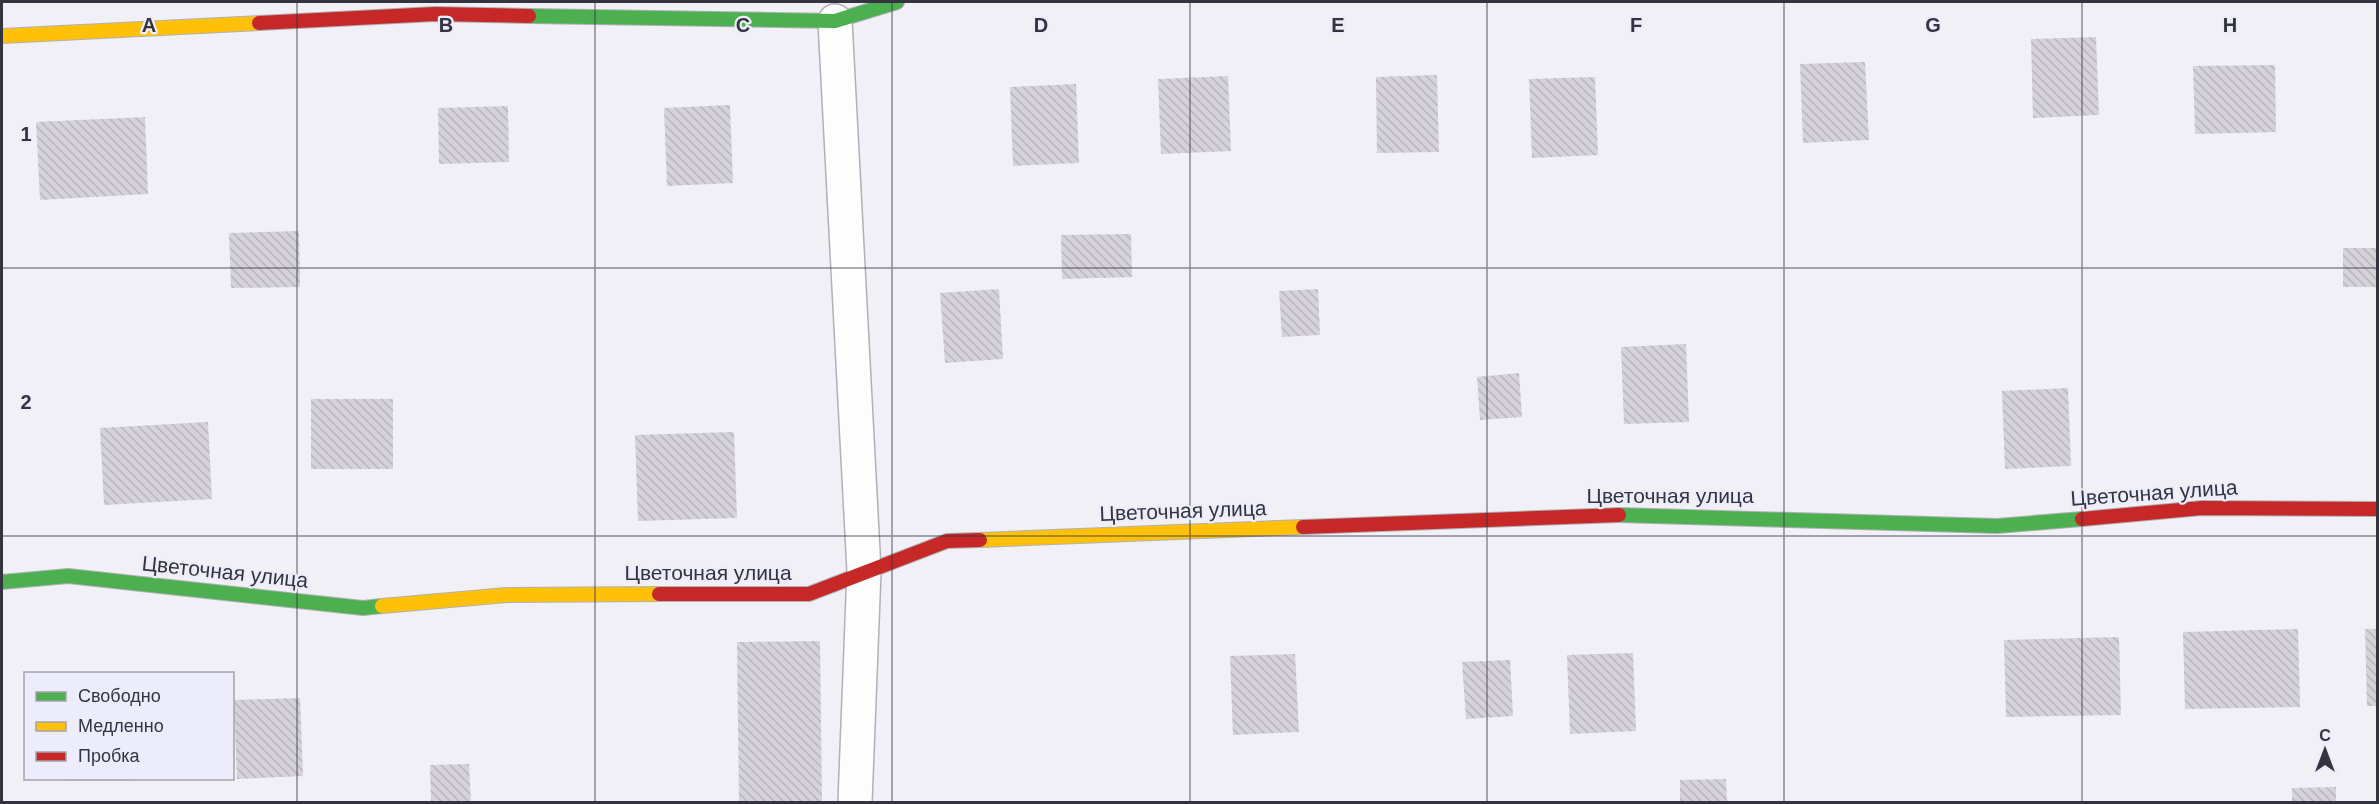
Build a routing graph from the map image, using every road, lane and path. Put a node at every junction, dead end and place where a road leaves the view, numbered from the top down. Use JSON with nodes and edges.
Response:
{"nodes":[{"id":1,"x":897,"y":2,"type":"edge"},
{"id":2,"x":795,"y":10,"type":"edge"},
{"id":3,"x":835,"y":21,"type":"junction"},
{"id":4,"x":2,"y":36,"type":"edge"},
{"id":5,"x":2378,"y":508,"type":"edge"},
{"id":6,"x":864,"y":572,"type":"junction"},
{"id":7,"x":2,"y":582,"type":"edge"},
{"id":8,"x":855,"y":802,"type":"edge"}],
"edges":[{"from":1,"to":3,"type":"street"},
{"from":2,"to":3,"type":"street"},
{"from":2,"to":4,"type":"street"},
{"from":3,"to":6,"type":"street"},
{"from":5,"to":6,"type":"street","name":"Цветочная улица"},
{"from":6,"to":7,"type":"street","name":"Цветочная улица"},
{"from":6,"to":8,"type":"street"}]}
